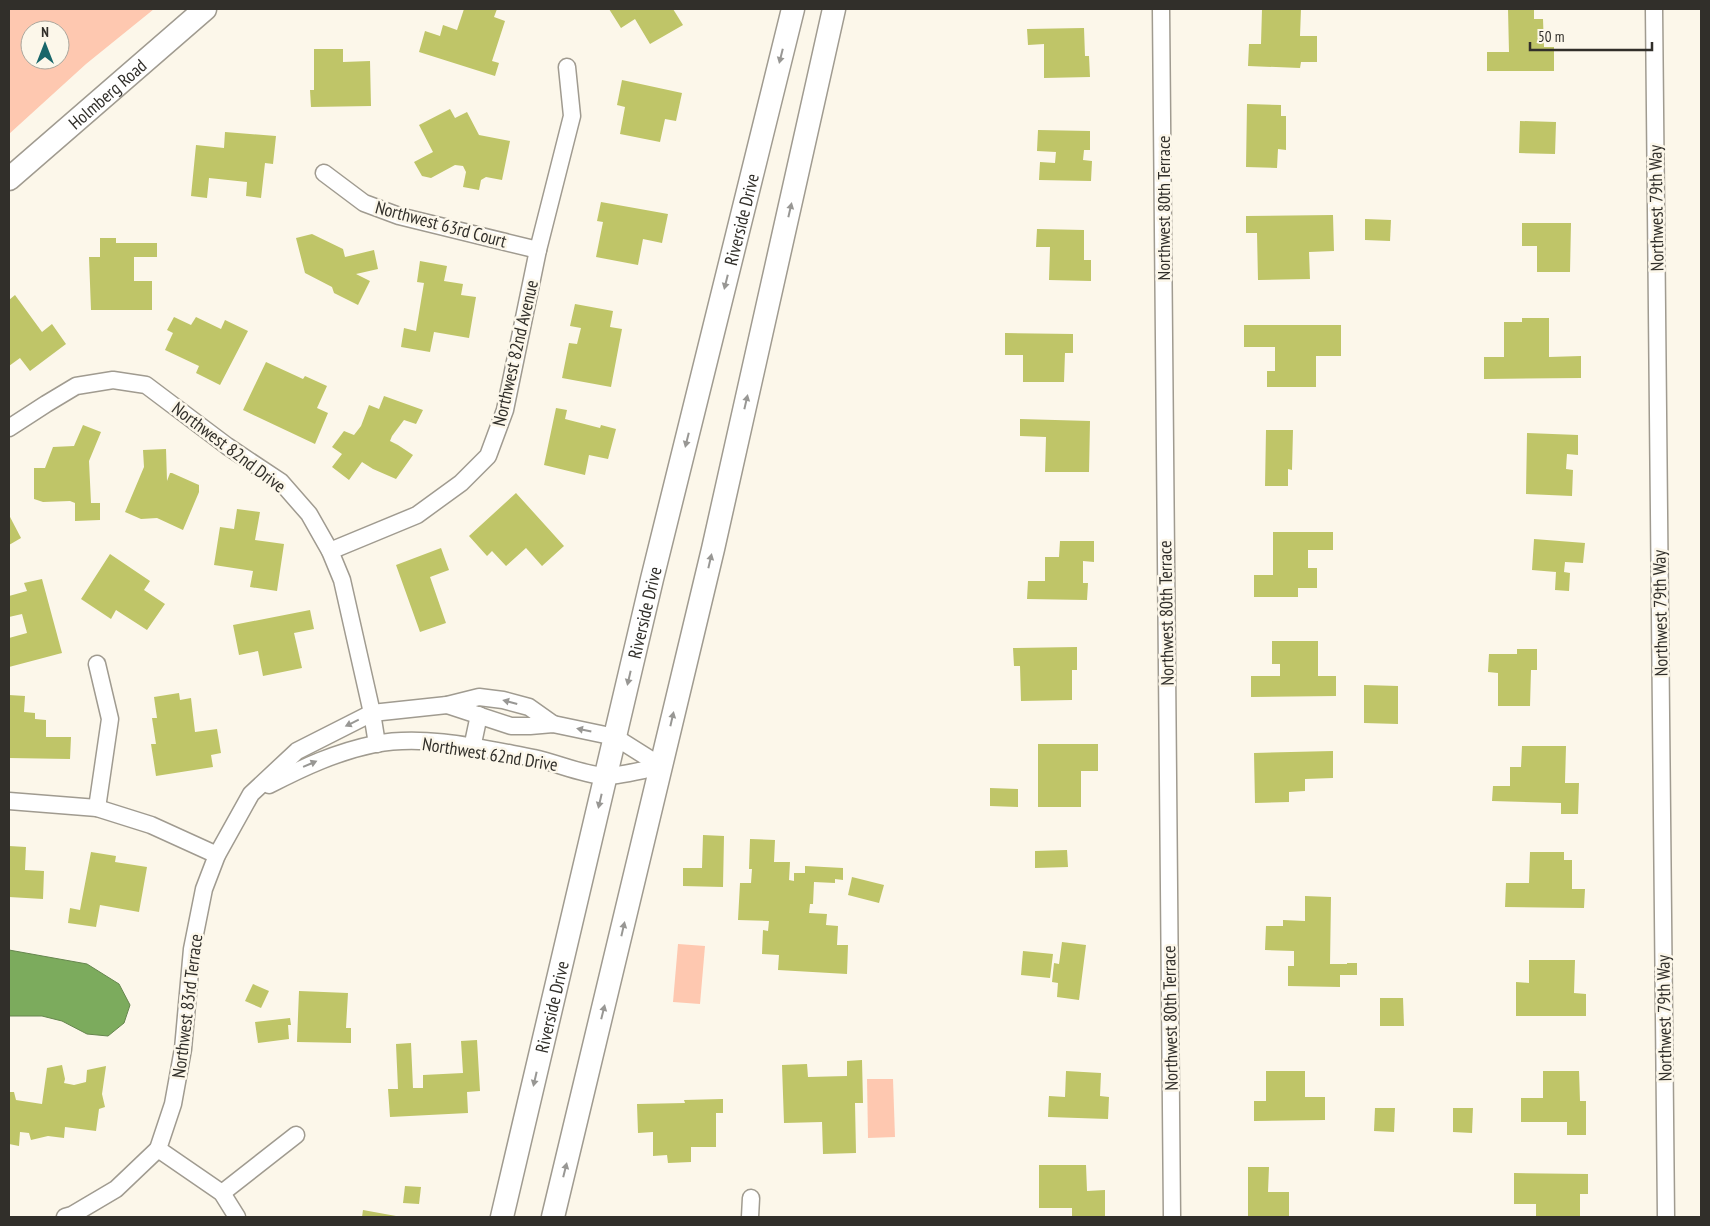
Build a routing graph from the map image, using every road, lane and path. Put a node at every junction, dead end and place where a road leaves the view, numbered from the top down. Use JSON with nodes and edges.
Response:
{"nodes":[{"id":1,"x":204,"y":9,"type":"edge"},
{"id":2,"x":793,"y":9,"type":"edge"},
{"id":3,"x":834,"y":9,"type":"edge"},
{"id":4,"x":1161,"y":9,"type":"edge"},
{"id":5,"x":1654,"y":9,"type":"edge"},
{"id":6,"x":567,"y":67,"type":"dead end"},
{"id":7,"x":324,"y":173,"type":"dead end"},
{"id":8,"x":9,"y":179,"type":"edge"},
{"id":9,"x":538,"y":250,"type":"junction"},
{"id":10,"x":9,"y":428,"type":"edge"},
{"id":11,"x":330,"y":551,"type":"junction"},
{"id":12,"x":97,"y":664,"type":"dead end"},
{"id":13,"x":447,"y":705,"type":"junction"},
{"id":14,"x":372,"y":713,"type":"junction"},
{"id":15,"x":479,"y":715,"type":"junction"},
{"id":16,"x":553,"y":724,"type":"junction"},
{"id":17,"x":615,"y":737,"type":"junction"},
{"id":18,"x":377,"y":744,"type":"junction"},
{"id":19,"x":472,"y":748,"type":"junction"},
{"id":20,"x":661,"y":766,"type":"junction"},
{"id":21,"x":606,"y":776,"type":"junction"},
{"id":22,"x":251,"y":794,"type":"junction"},
{"id":23,"x":9,"y":801,"type":"edge"},
{"id":24,"x":97,"y":808,"type":"junction"},
{"id":25,"x":217,"y":855,"type":"junction"},
{"id":26,"x":296,"y":1135,"type":"dead end"},
{"id":27,"x":158,"y":1148,"type":"junction"},
{"id":28,"x":222,"y":1193,"type":"junction"},
{"id":29,"x":751,"y":1198,"type":"dead end"},
{"id":30,"x":65,"y":1217,"type":"edge"},
{"id":31,"x":237,"y":1217,"type":"edge"},
{"id":32,"x":502,"y":1217,"type":"edge"},
{"id":33,"x":553,"y":1217,"type":"edge"},
{"id":34,"x":750,"y":1217,"type":"edge"},
{"id":35,"x":1172,"y":1217,"type":"edge"},
{"id":36,"x":1666,"y":1217,"type":"edge"}],
"edges":[{"from":1,"to":8,"type":"street","name":"Holmberg Road"},
{"from":2,"to":17,"type":"street","name":"Riverside Drive","one_way":true},
{"from":20,"to":3,"type":"street","one_way":true},
{"from":4,"to":35,"type":"street","name":"Northwest 80th Terrace"},
{"from":5,"to":36,"type":"street","name":"Northwest 79th Way"},
{"from":6,"to":9,"type":"street","name":"Northwest 82nd Avenue"},
{"from":7,"to":9,"type":"street","name":"Northwest 63rd Court"},
{"from":9,"to":11,"type":"street","name":"Northwest 82nd Avenue"},
{"from":10,"to":11,"type":"street","name":"Northwest 82nd Drive"},
{"from":11,"to":14,"type":"street","name":"Northwest 82nd Drive"},
{"from":12,"to":24,"type":"street"},
{"from":13,"to":14,"type":"street","name":"Northwest 62nd Drive"},
{"from":13,"to":15,"type":"street","name":"Northwest 62nd Drive"},
{"from":16,"to":13,"type":"street","name":"Northwest 62nd Drive","one_way":true},
{"from":14,"to":18,"type":"street","name":"Northwest 82nd Drive"},
{"from":14,"to":22,"type":"street","name":"Northwest 62nd Drive","one_way":true},
{"from":15,"to":16,"type":"street","name":"Northwest 62nd Drive"},
{"from":15,"to":19,"type":"street"},
{"from":17,"to":16,"type":"street","name":"Northwest 62nd Drive","one_way":true},
{"from":17,"to":20,"type":"street","name":"Northwest 62nd Drive"},
{"from":17,"to":21,"type":"street","name":"Riverside Drive"},
{"from":18,"to":19,"type":"street","name":"Northwest 62nd Drive"},
{"from":22,"to":18,"type":"street","name":"Northwest 62nd Drive","one_way":true},
{"from":19,"to":21,"type":"street","name":"Northwest 62nd Drive"},
{"from":20,"to":21,"type":"street","name":"Northwest 62nd Drive"},
{"from":33,"to":20,"type":"street","one_way":true},
{"from":21,"to":32,"type":"street","name":"Riverside Drive","one_way":true},
{"from":22,"to":25,"type":"street","name":"Northwest 83rd Terrace"},
{"from":23,"to":24,"type":"street"},
{"from":24,"to":25,"type":"street"},
{"from":25,"to":27,"type":"street","name":"Northwest 83rd Terrace"},
{"from":26,"to":28,"type":"street"},
{"from":27,"to":28,"type":"street"},
{"from":27,"to":30,"type":"street"},
{"from":28,"to":31,"type":"street"},
{"from":29,"to":34,"type":"street"}]}
